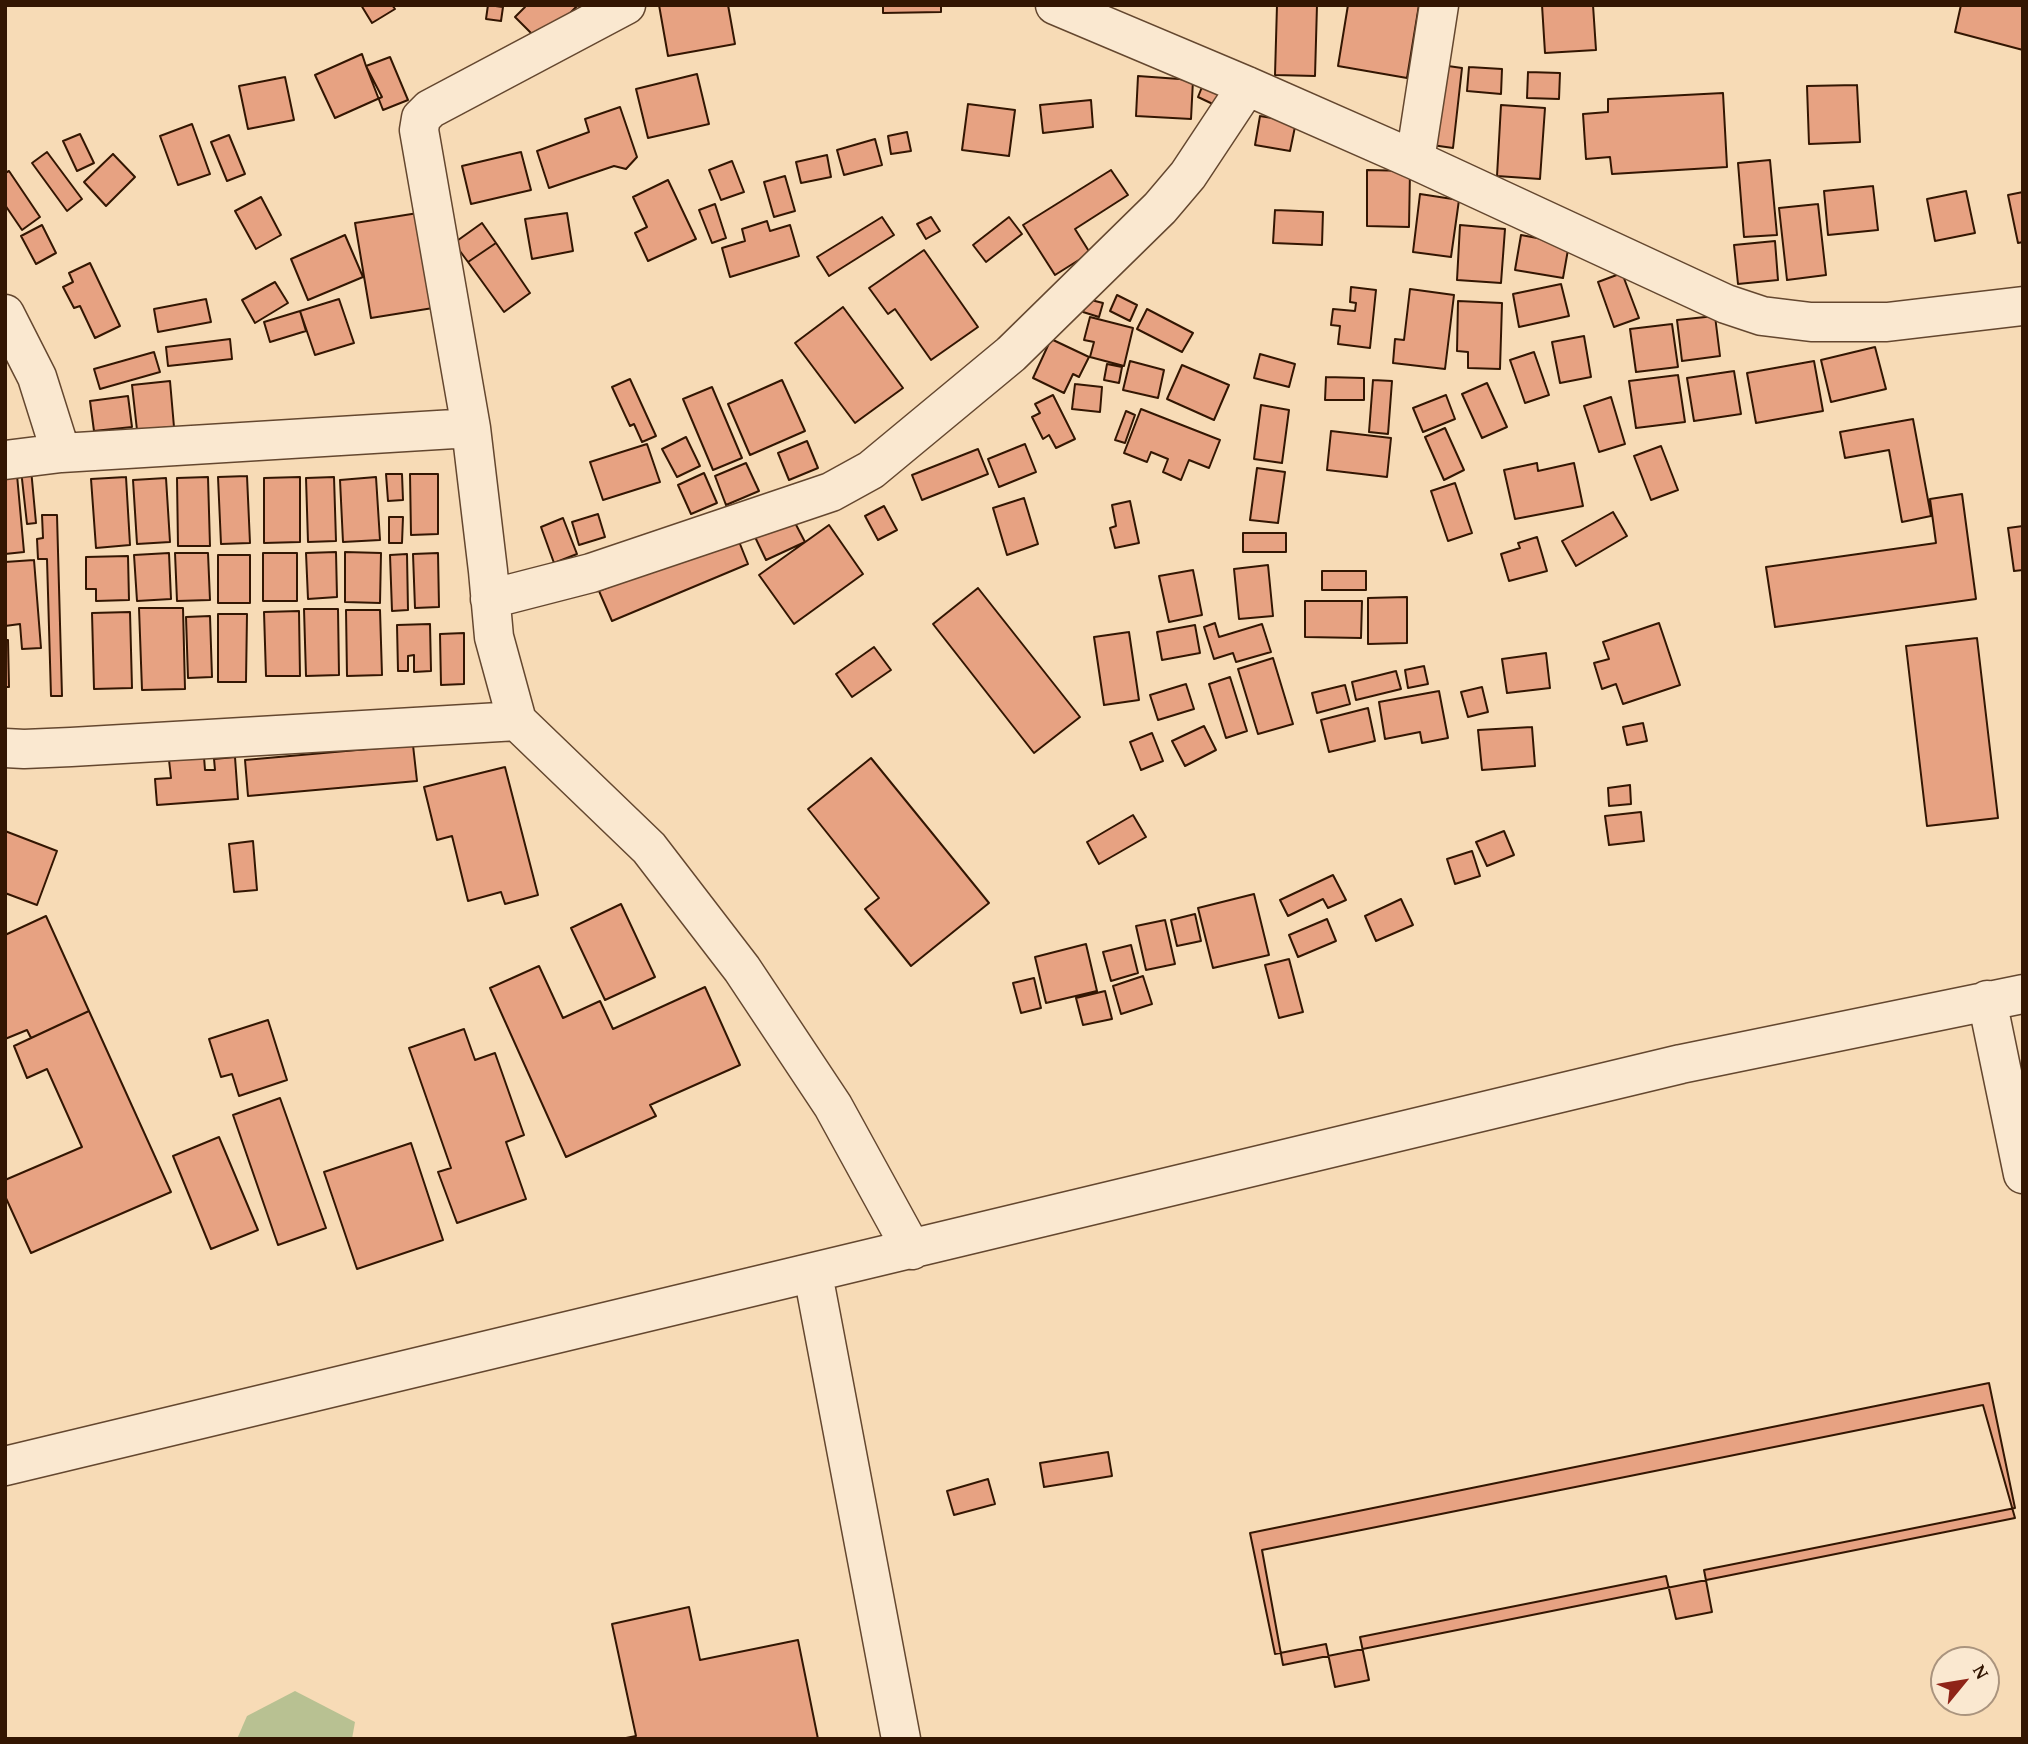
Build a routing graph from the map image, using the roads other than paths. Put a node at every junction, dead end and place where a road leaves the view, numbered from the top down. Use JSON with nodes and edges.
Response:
{"nodes":[{"id":1,"x":626,"y":5,"type":"edge"},
{"id":2,"x":1055,"y":5,"type":"edge"},
{"id":3,"x":1439,"y":5,"type":"edge"},
{"id":4,"x":1247,"y":86,"type":"junction"},
{"id":5,"x":1415,"y":160,"type":"junction"},
{"id":6,"x":2023,"y":306,"type":"edge"},
{"id":7,"x":5,"y":314,"type":"edge"},
{"id":8,"x":471,"y":428,"type":"junction"},
{"id":9,"x":61,"y":453,"type":"junction"},
{"id":10,"x":5,"y":460,"type":"edge"},
{"id":11,"x":490,"y":599,"type":"junction"},
{"id":12,"x":517,"y":721,"type":"junction"},
{"id":13,"x":5,"y":748,"type":"edge"},
{"id":14,"x":2005,"y":997,"type":"edge"},
{"id":15,"x":2023,"y":1174,"type":"edge"},
{"id":16,"x":912,"y":1250,"type":"junction"},
{"id":17,"x":813,"y":1274,"type":"junction"},
{"id":18,"x":5,"y":1466,"type":"edge"},
{"id":19,"x":901,"y":1739,"type":"edge"}],
"edges":[{"from":1,"to":8,"type":"street"},
{"from":2,"to":4,"type":"street"},
{"from":3,"to":5,"type":"street"},
{"from":4,"to":5,"type":"street"},
{"from":4,"to":11,"type":"street"},
{"from":5,"to":6,"type":"street"},
{"from":7,"to":9,"type":"street"},
{"from":8,"to":9,"type":"street"},
{"from":8,"to":11,"type":"street"},
{"from":9,"to":10,"type":"street"},
{"from":11,"to":12,"type":"street"},
{"from":12,"to":13,"type":"street"},
{"from":12,"to":16,"type":"street"},
{"from":14,"to":15,"type":"street"},
{"from":14,"to":16,"type":"street"},
{"from":16,"to":17,"type":"street"},
{"from":17,"to":18,"type":"street"},
{"from":17,"to":19,"type":"street"}]}
